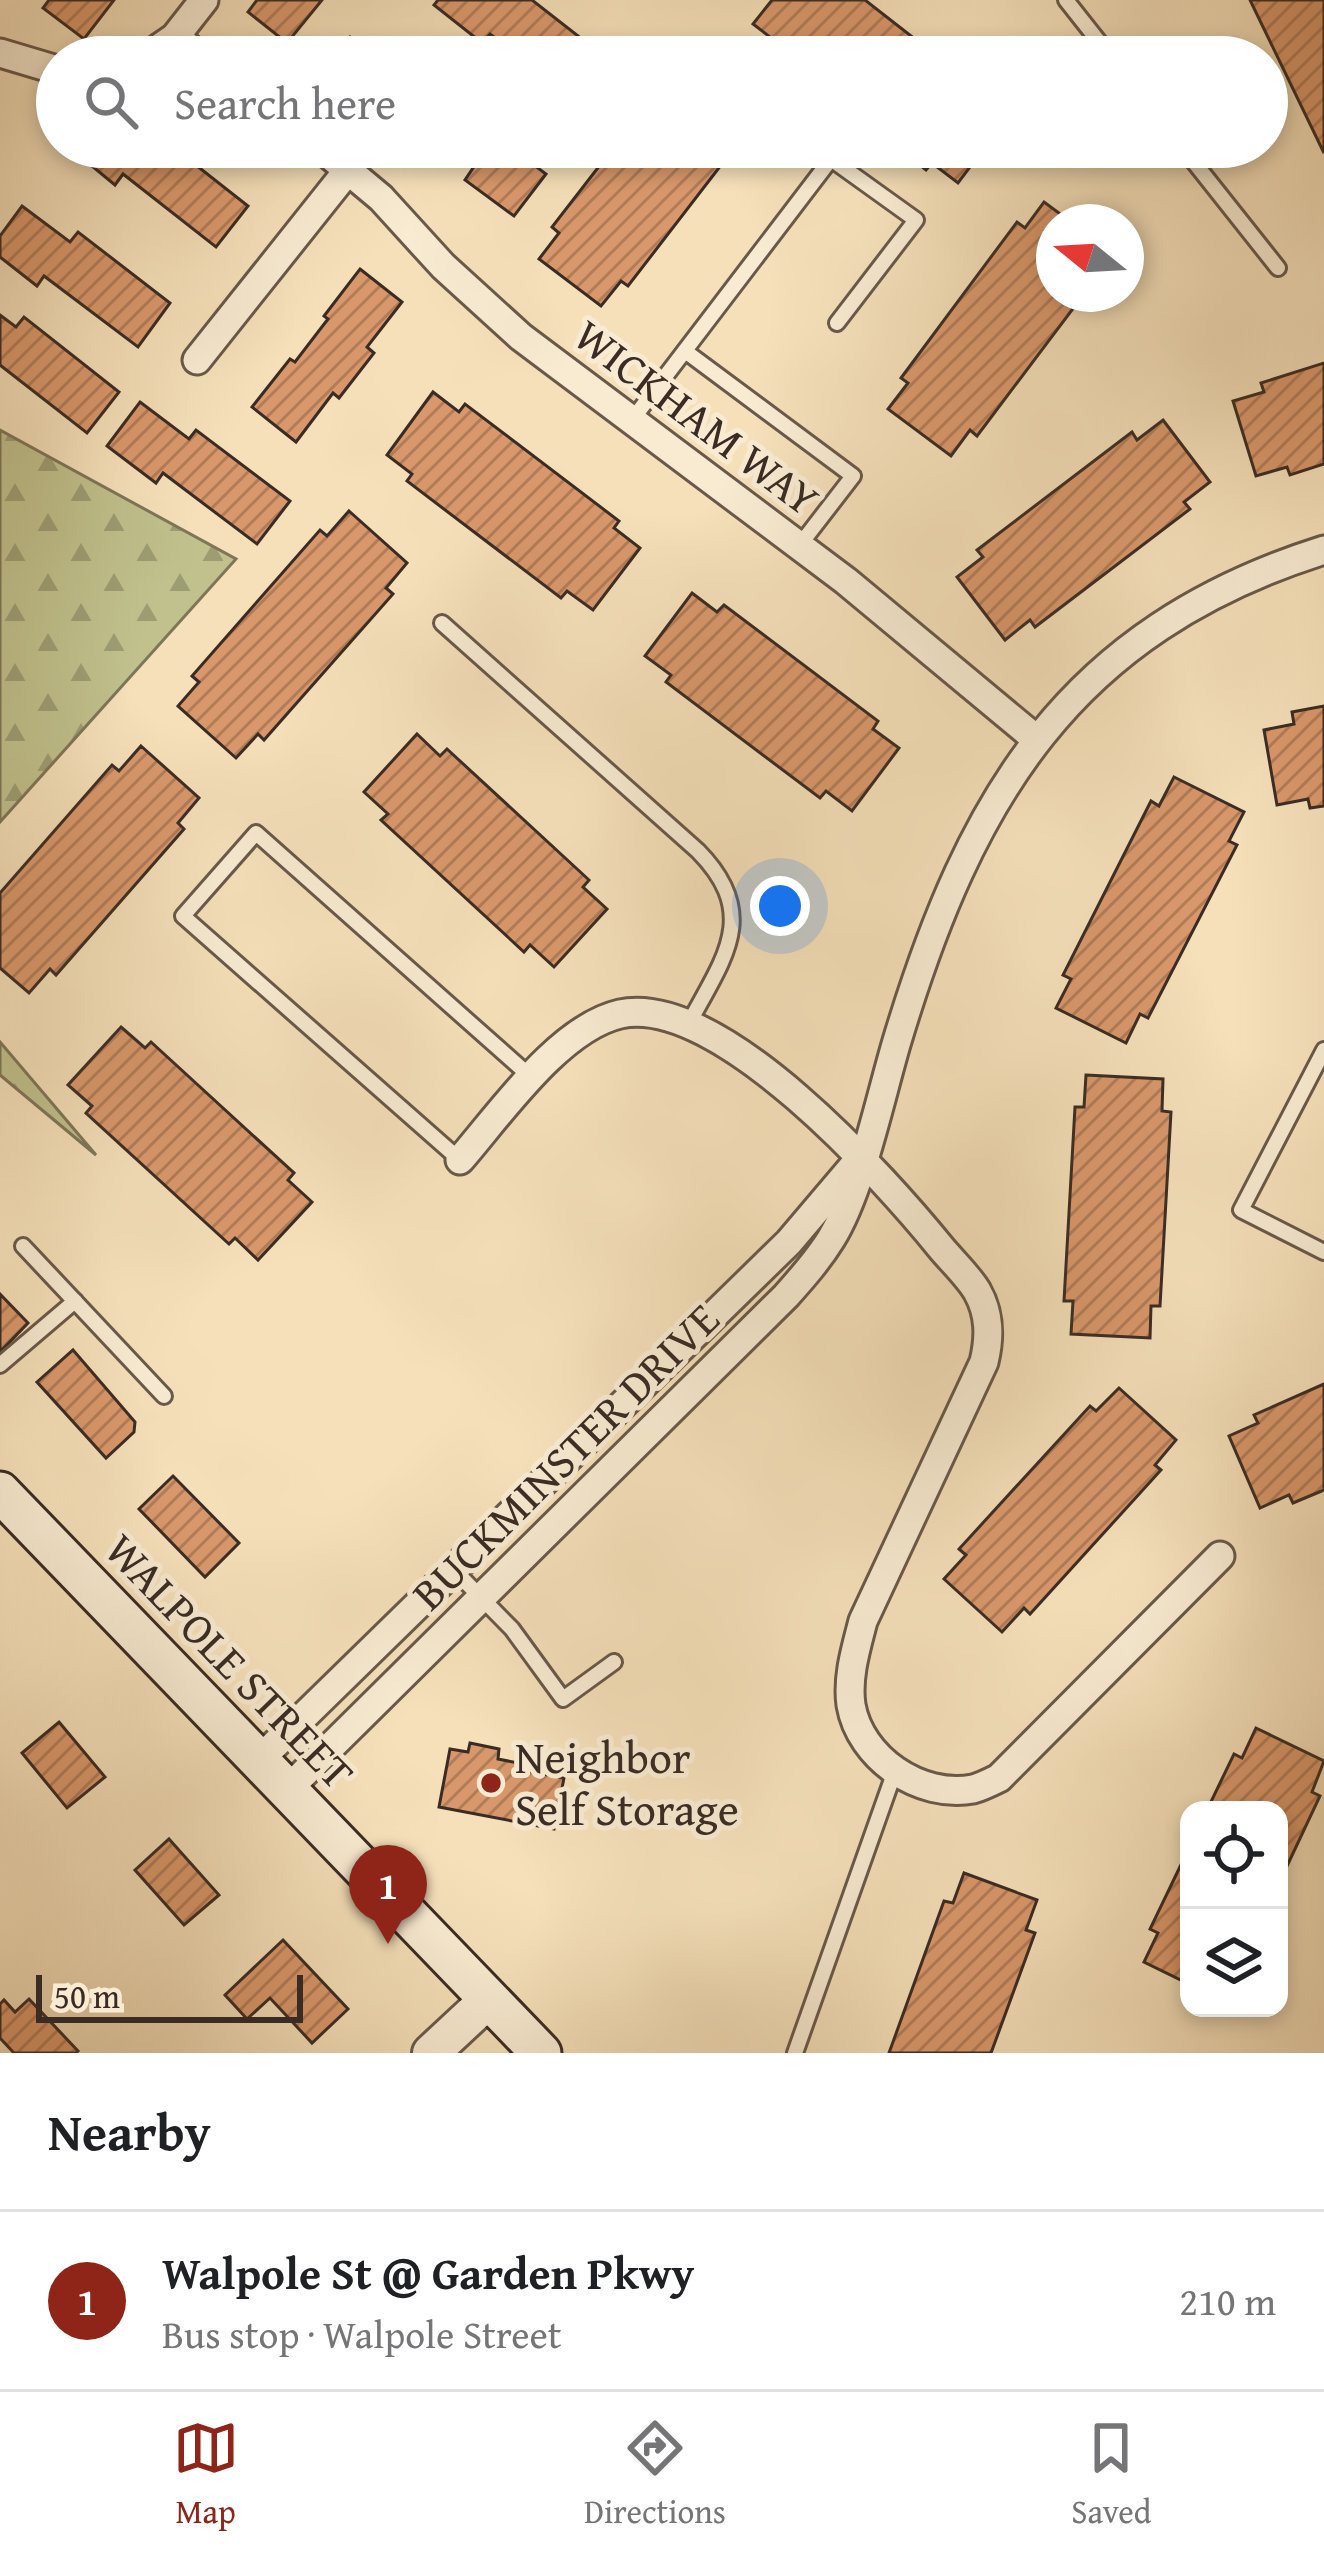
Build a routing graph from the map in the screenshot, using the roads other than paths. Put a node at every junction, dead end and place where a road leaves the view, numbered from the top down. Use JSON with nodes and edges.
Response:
{"nodes":[{"id":1,"x":204,"y":0,"type":"edge"},
{"id":2,"x":1066,"y":0,"type":"edge"},
{"id":3,"x":176,"y":36,"type":"edge"},
{"id":4,"x":1094,"y":36,"type":"edge"},
{"id":5,"x":0,"y":52,"type":"edge"},
{"id":6,"x":36,"y":63,"type":"edge"},
{"id":7,"x":824,"y":168,"type":"edge"},
{"id":8,"x":844,"y":168,"type":"edge"},
{"id":9,"x":1199,"y":168,"type":"edge"},
{"id":10,"x":349,"y":169,"type":"joint"},
{"id":11,"x":1278,"y":268,"type":"dead end"},
{"id":12,"x":838,"y":323,"type":"dead end"},
{"id":13,"x":685,"y":351,"type":"junction"},
{"id":14,"x":197,"y":360,"type":"dead end"},
{"id":15,"x":632,"y":420,"type":"junction"},
{"id":16,"x":800,"y":546,"type":"junction"},
{"id":17,"x":1324,"y":550,"type":"edge"},
{"id":18,"x":442,"y":623,"type":"dead end"},
{"id":19,"x":1036,"y":739,"type":"junction"},
{"id":20,"x":688,"y":1025,"type":"junction"},
{"id":21,"x":1324,"y":1050,"type":"edge"},
{"id":22,"x":532,"y":1078,"type":"junction"},
{"id":23,"x":862,"y":1156,"type":"junction"},
{"id":24,"x":460,"y":1160,"type":"joint"},
{"id":25,"x":23,"y":1246,"type":"dead end"},
{"id":26,"x":1324,"y":1252,"type":"edge"},
{"id":27,"x":75,"y":1301,"type":"junction"},
{"id":28,"x":0,"y":1365,"type":"edge"},
{"id":29,"x":164,"y":1396,"type":"dead end"},
{"id":30,"x":0,"y":1492,"type":"edge"},
{"id":31,"x":1220,"y":1556,"type":"dead end"},
{"id":32,"x":454,"y":1570,"type":"junction"},
{"id":33,"x":482,"y":1597,"type":"junction"},
{"id":34,"x":614,"y":1662,"type":"dead end"},
{"id":35,"x":259,"y":1760,"type":"junction"},
{"id":36,"x":895,"y":1771,"type":"junction"},
{"id":37,"x":287,"y":1790,"type":"junction"},
{"id":38,"x":489,"y":1999,"type":"junction"},
{"id":39,"x":431,"y":2053,"type":"edge"},
{"id":40,"x":541,"y":2053,"type":"edge"},
{"id":41,"x":795,"y":2053,"type":"edge"}],
"edges":[{"from":1,"to":3,"type":"street"},
{"from":2,"to":4,"type":"lane"},
{"from":5,"to":6,"type":"street"},
{"from":7,"to":13,"type":"lane"},
{"from":8,"to":12,"type":"lane"},
{"from":9,"to":11,"type":"lane"},
{"from":10,"to":14,"type":"street"},
{"from":10,"to":15,"type":"street","name":"WICKHAM WAY"},
{"from":13,"to":15,"type":"lane"},
{"from":13,"to":16,"type":"lane"},
{"from":15,"to":16,"type":"street","name":"WICKHAM WAY"},
{"from":16,"to":19,"type":"street","name":"WICKHAM WAY"},
{"from":17,"to":19,"type":"street","name":"BUCKMINSTER DRIVE"},
{"from":18,"to":20,"type":"lane"},
{"from":19,"to":23,"type":"street","name":"BUCKMINSTER DRIVE"},
{"from":20,"to":22,"type":"street"},
{"from":20,"to":23,"type":"street"},
{"from":21,"to":26,"type":"lane"},
{"from":22,"to":24,"type":"street"},
{"from":22,"to":24,"type":"lane"},
{"from":23,"to":32,"type":"street","name":"BUCKMINSTER DRIVE"},
{"from":23,"to":33,"type":"street","name":"BUCKMINSTER DRIVE"},
{"from":23,"to":36,"type":"street"},
{"from":25,"to":27,"type":"lane"},
{"from":27,"to":28,"type":"lane"},
{"from":27,"to":29,"type":"lane"},
{"from":30,"to":35,"type":"main road","name":"WALPOLE STREET"},
{"from":31,"to":36,"type":"street"},
{"from":32,"to":33,"type":"lane"},
{"from":32,"to":35,"type":"street","name":"BUCKMINSTER DRIVE"},
{"from":33,"to":34,"type":"lane"},
{"from":33,"to":37,"type":"street","name":"BUCKMINSTER DRIVE"},
{"from":35,"to":37,"type":"main road","name":"WALPOLE STREET"},
{"from":36,"to":41,"type":"lane"},
{"from":37,"to":38,"type":"main road","name":"WALPOLE STREET"},
{"from":38,"to":39,"type":"street"},
{"from":38,"to":40,"type":"main road","name":"WALPOLE STREET"}]}
